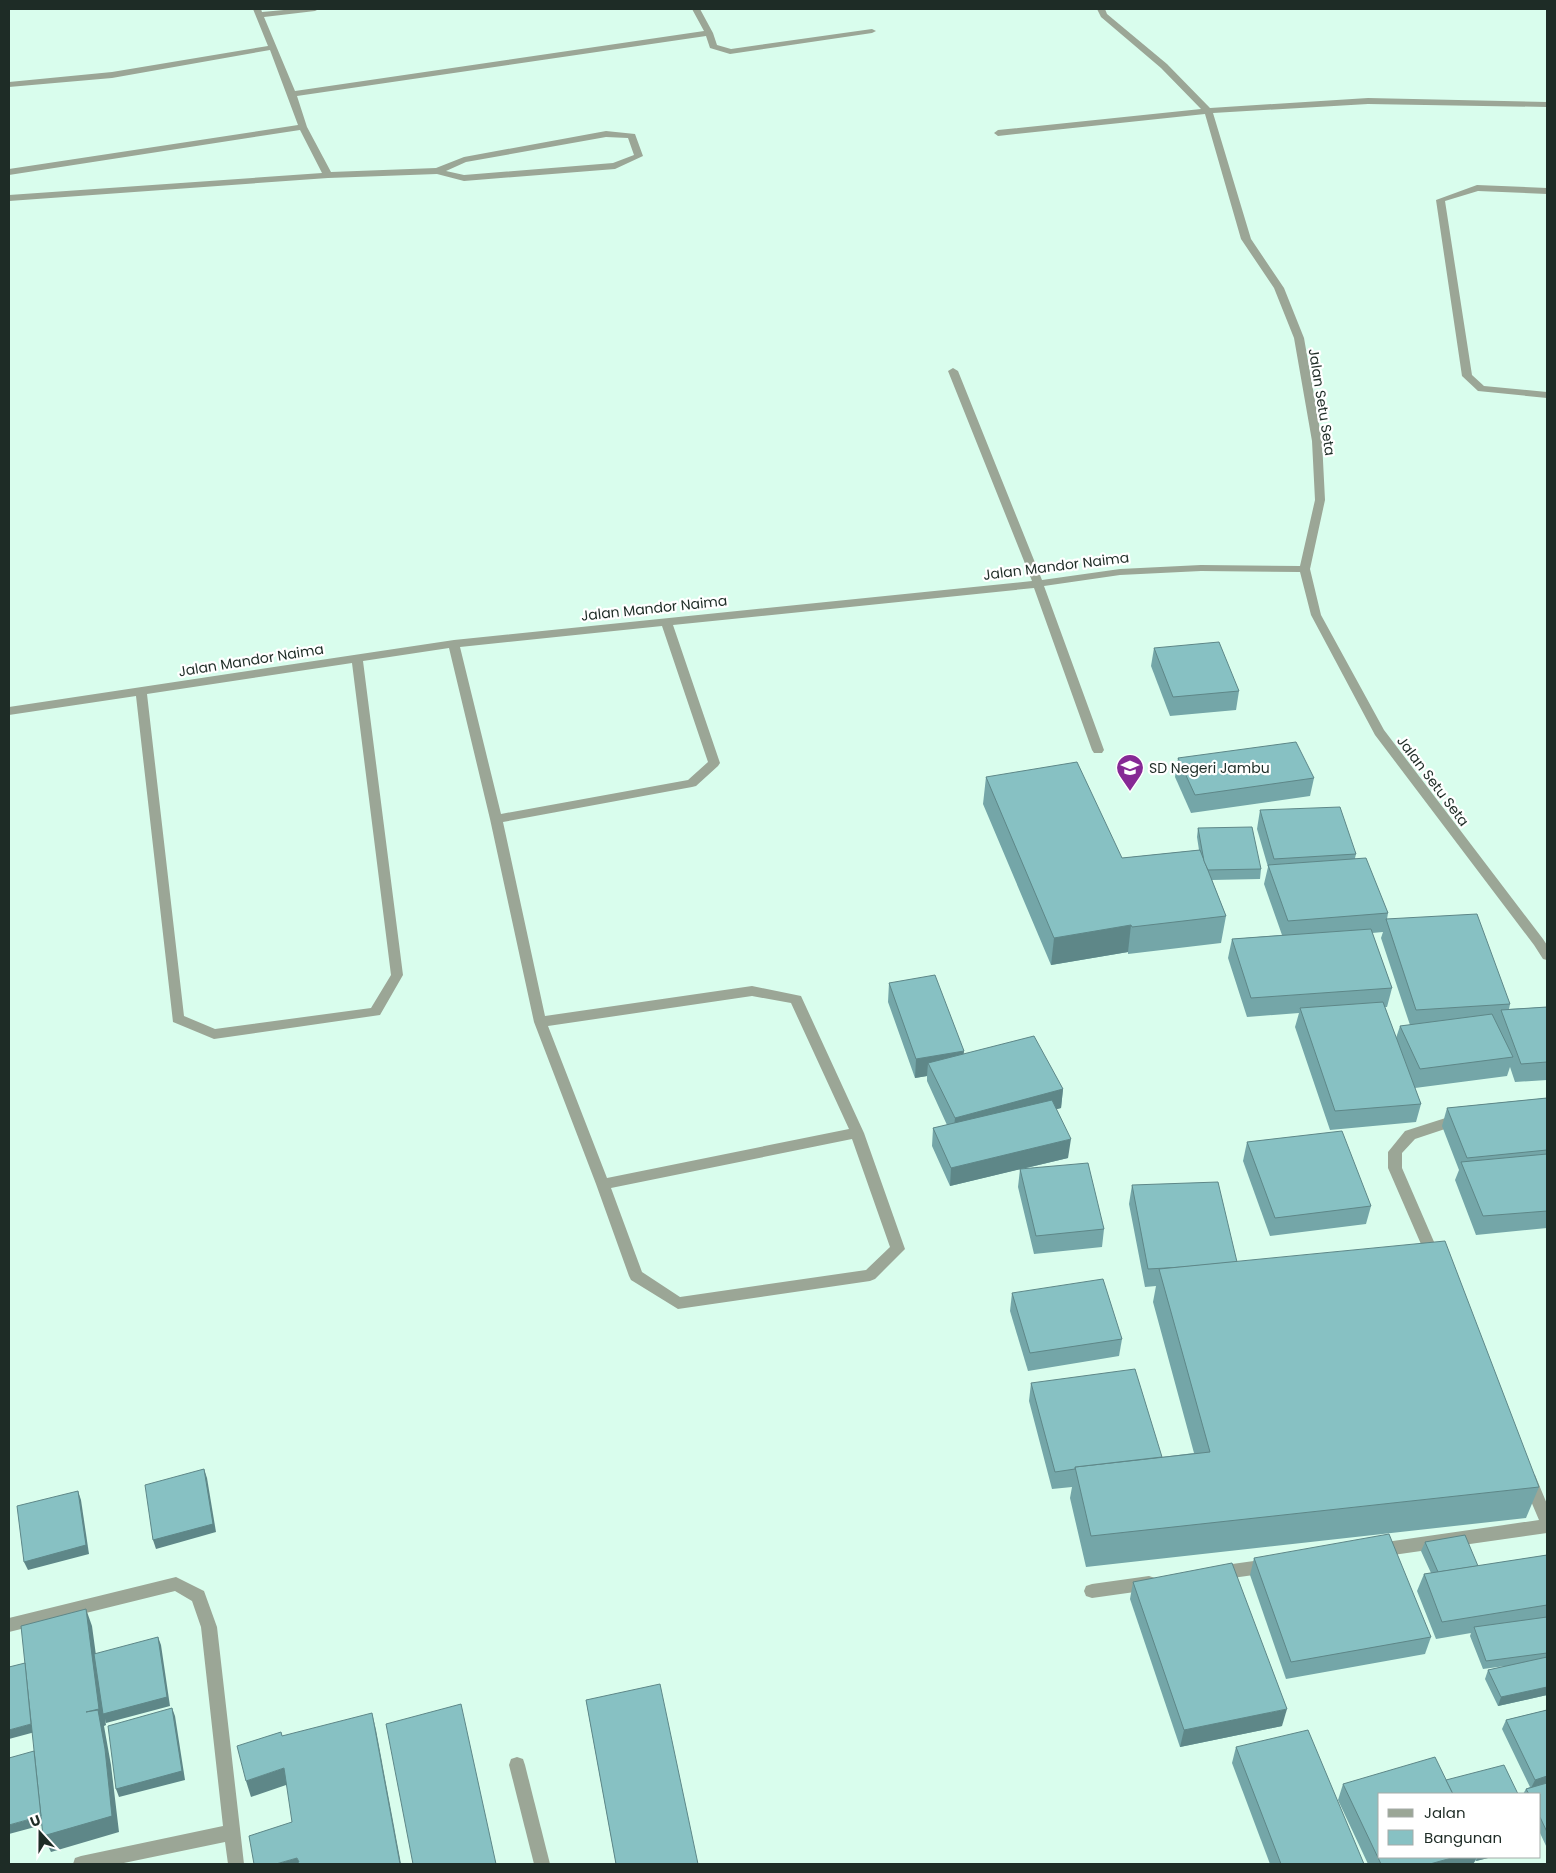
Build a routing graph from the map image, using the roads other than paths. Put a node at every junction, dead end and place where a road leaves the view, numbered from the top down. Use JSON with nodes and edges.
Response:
{"nodes":[{"id":1,"x":315,"y":9,"type":"edge"},
{"id":2,"x":696,"y":9,"type":"edge"},
{"id":3,"x":1101,"y":9,"type":"edge"},
{"id":4,"x":259,"y":12,"type":"edge"},
{"id":5,"x":872,"y":31,"type":"dead end"},
{"id":6,"x":709,"y":33,"type":"junction"},
{"id":7,"x":274,"y":47,"type":"junction"},
{"id":8,"x":9,"y":85,"type":"edge"},
{"id":9,"x":292,"y":94,"type":"junction"},
{"id":10,"x":1547,"y":104,"type":"edge"},
{"id":11,"x":1208,"y":111,"type":"junction"},
{"id":12,"x":303,"y":127,"type":"junction"},
{"id":13,"x":998,"y":133,"type":"dead end"},
{"id":14,"x":437,"y":171,"type":"junction"},
{"id":15,"x":9,"y":172,"type":"edge"},
{"id":16,"x":328,"y":175,"type":"junction"},
{"id":17,"x":1547,"y":191,"type":"edge"},
{"id":18,"x":9,"y":198,"type":"edge"},
{"id":19,"x":953,"y":371,"type":"dead end"},
{"id":20,"x":1547,"y":395,"type":"edge"},
{"id":21,"x":1305,"y":569,"type":"junction"},
{"id":22,"x":1038,"y":584,"type":"junction"},
{"id":23,"x":666,"y":622,"type":"junction"},
{"id":24,"x":454,"y":644,"type":"junction"},
{"id":25,"x":357,"y":658,"type":"junction"},
{"id":26,"x":141,"y":692,"type":"junction"},
{"id":27,"x":9,"y":711,"type":"edge"},
{"id":28,"x":1098,"y":750,"type":"dead end"},
{"id":29,"x":496,"y":819,"type":"junction"},
{"id":30,"x":1543,"y":942,"type":"edge"},
{"id":31,"x":1547,"y":956,"type":"edge"},
{"id":32,"x":540,"y":1022,"type":"junction"},
{"id":33,"x":1471,"y":1114,"type":"edge"},
{"id":34,"x":857,"y":1133,"type":"junction"},
{"id":35,"x":603,"y":1184,"type":"junction"},
{"id":36,"x":1438,"y":1268,"type":"edge"},
{"id":37,"x":1524,"y":1467,"type":"edge"},
{"id":38,"x":1547,"y":1522,"type":"edge"},
{"id":39,"x":1547,"y":1526,"type":"edge"},
{"id":40,"x":1359,"y":1553,"type":"edge"},
{"id":41,"x":1280,"y":1564,"type":"edge"},
{"id":42,"x":1201,"y":1575,"type":"edge"},
{"id":43,"x":1162,"y":1581,"type":"edge"},
{"id":44,"x":1092,"y":1591,"type":"dead end"},
{"id":45,"x":9,"y":1625,"type":"edge"},
{"id":46,"x":517,"y":1765,"type":"dead end"},
{"id":47,"x":232,"y":1832,"type":"junction"},
{"id":48,"x":81,"y":1864,"type":"edge"},
{"id":49,"x":236,"y":1864,"type":"edge"},
{"id":50,"x":542,"y":1864,"type":"edge"}],
"edges":[{"from":1,"to":4,"type":"street"},
{"from":2,"to":6,"type":"street"},
{"from":3,"to":11,"type":"street","name":"Jalan Setu Seta"},
{"from":4,"to":7,"type":"street"},
{"from":5,"to":6,"type":"street"},
{"from":6,"to":9,"type":"street"},
{"from":7,"to":8,"type":"street"},
{"from":7,"to":9,"type":"street"},
{"from":9,"to":12,"type":"street"},
{"from":10,"to":11,"type":"street"},
{"from":11,"to":13,"type":"street"},
{"from":11,"to":21,"type":"street","name":"Jalan Setu Seta"},
{"from":12,"to":15,"type":"street"},
{"from":12,"to":16,"type":"street"},
{"from":14,"to":14,"type":"street"},
{"from":14,"to":16,"type":"street"},
{"from":16,"to":18,"type":"street"},
{"from":17,"to":20,"type":"street"},
{"from":19,"to":22,"type":"street"},
{"from":21,"to":22,"type":"street","name":"Jalan Mandor Naima"},
{"from":21,"to":30,"type":"street","name":"Jalan Setu Seta"},
{"from":22,"to":23,"type":"street","name":"Jalan Mandor Naima"},
{"from":22,"to":28,"type":"street"},
{"from":23,"to":24,"type":"street","name":"Jalan Mandor Naima"},
{"from":23,"to":29,"type":"street"},
{"from":24,"to":25,"type":"street","name":"Jalan Mandor Naima"},
{"from":24,"to":29,"type":"street"},
{"from":25,"to":26,"type":"street","name":"Jalan Mandor Naima"},
{"from":25,"to":26,"type":"street"},
{"from":26,"to":27,"type":"street","name":"Jalan Mandor Naima"},
{"from":29,"to":32,"type":"street"},
{"from":30,"to":31,"type":"street","name":"Jalan Setu Seta"},
{"from":32,"to":34,"type":"street"},
{"from":32,"to":35,"type":"street"},
{"from":33,"to":36,"type":"street"},
{"from":34,"to":35,"type":"street"},
{"from":34,"to":35,"type":"street"},
{"from":37,"to":38,"type":"street"},
{"from":39,"to":40,"type":"street"},
{"from":41,"to":42,"type":"street"},
{"from":43,"to":44,"type":"street"},
{"from":45,"to":47,"type":"street"},
{"from":46,"to":50,"type":"street"},
{"from":47,"to":48,"type":"street"},
{"from":47,"to":49,"type":"street"}]}
